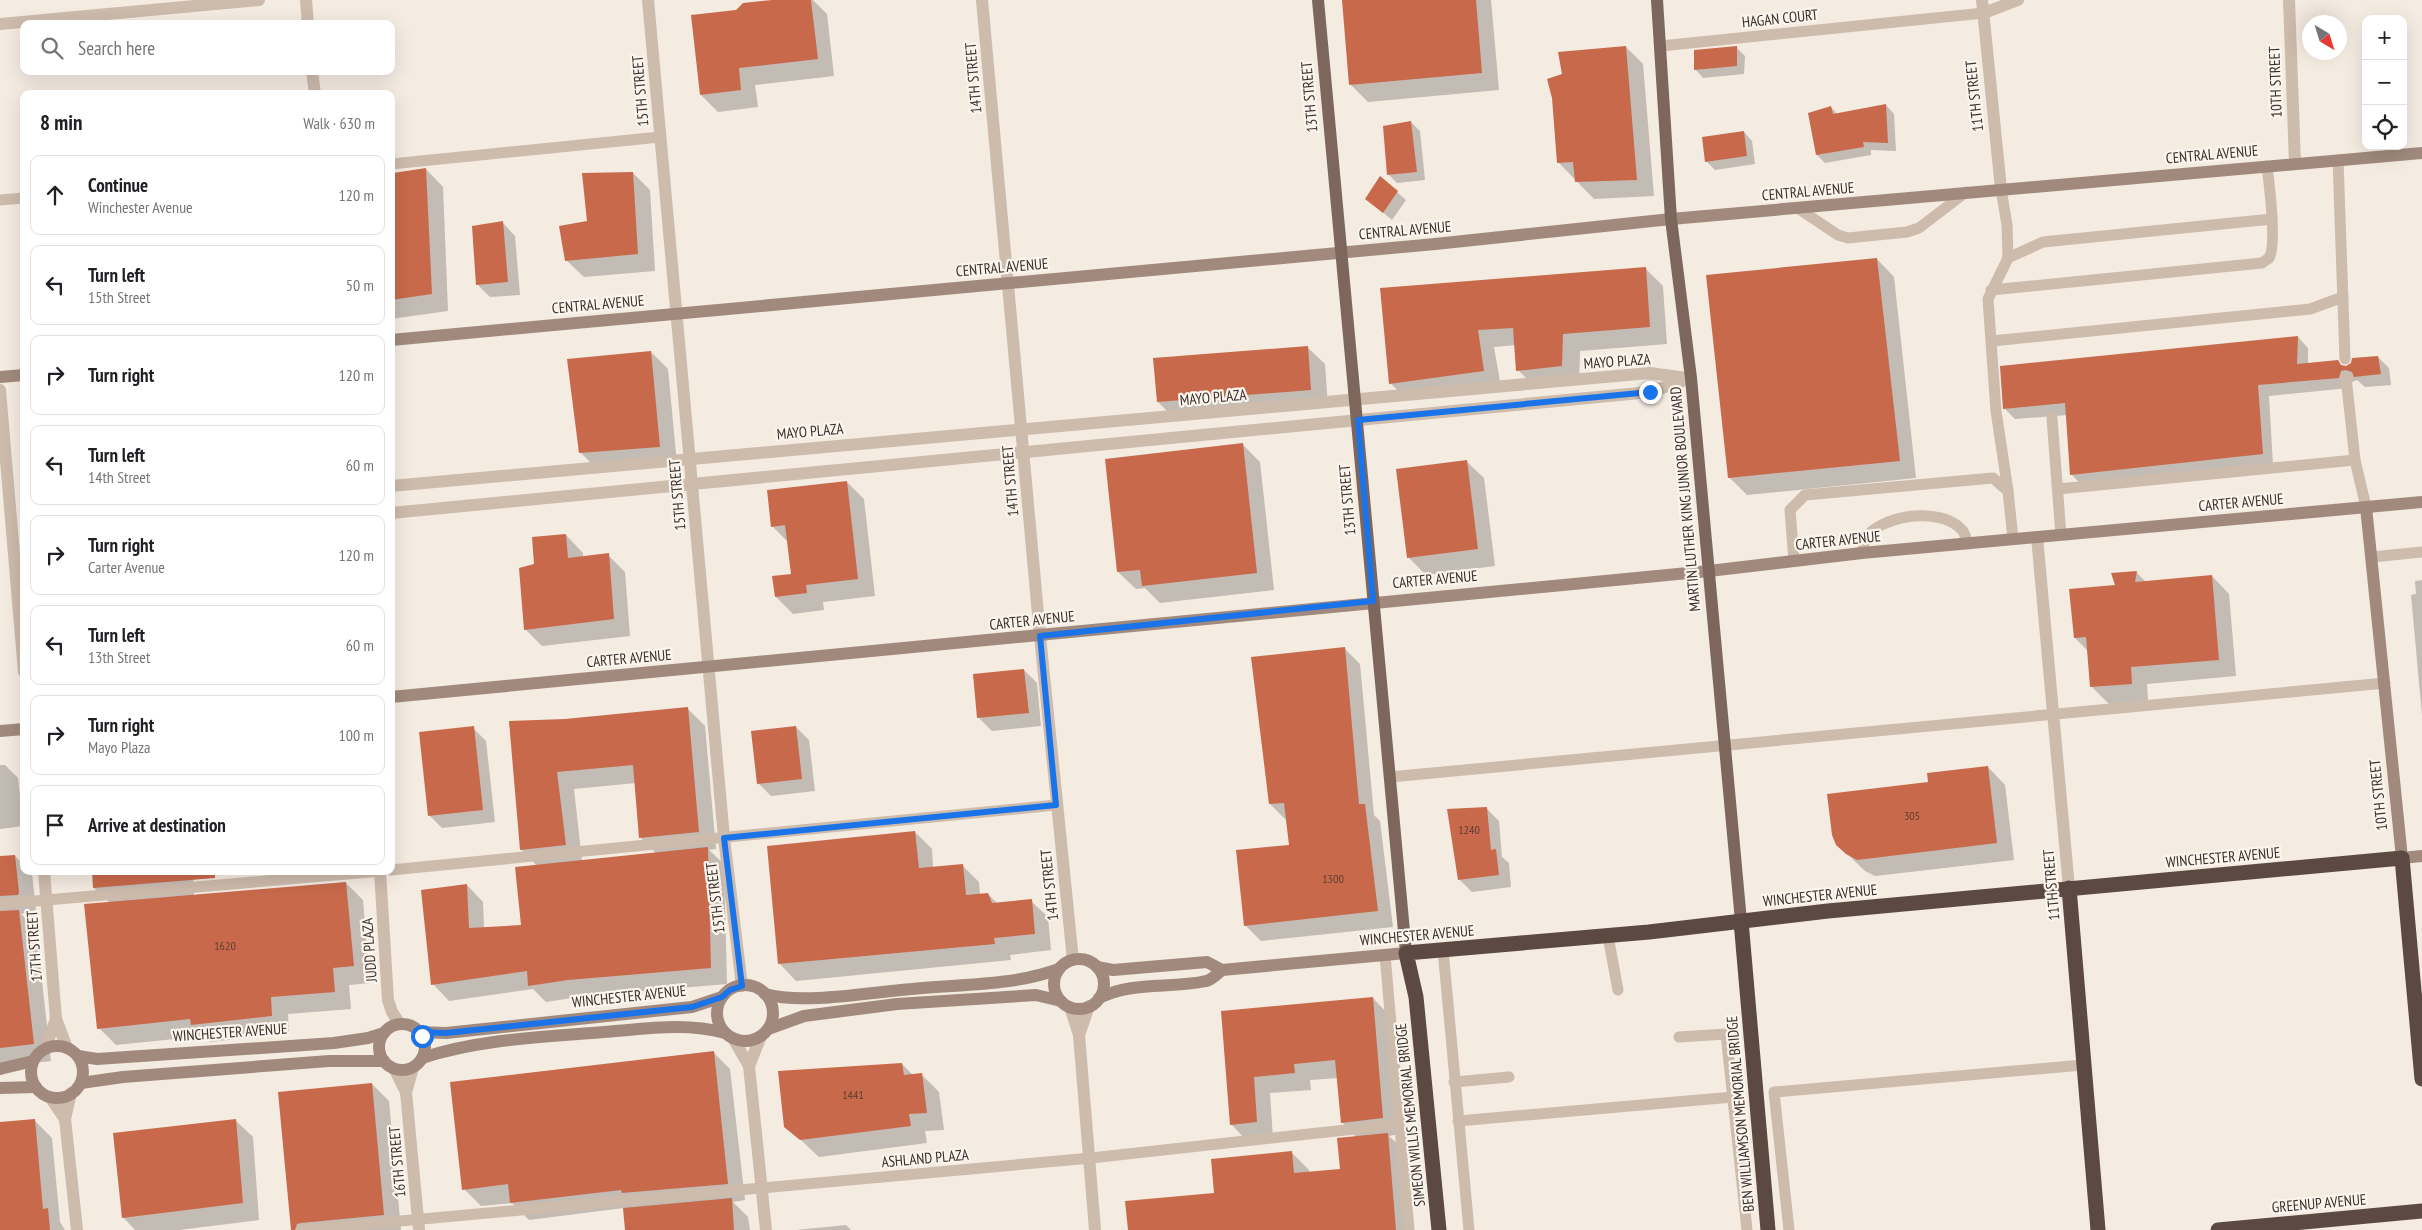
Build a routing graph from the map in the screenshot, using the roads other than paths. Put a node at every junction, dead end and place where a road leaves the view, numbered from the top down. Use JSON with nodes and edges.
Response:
{"nodes":[{"id":1,"x":258,"y":0,"type":"edge"},
{"id":2,"x":306,"y":0,"type":"edge"},
{"id":3,"x":648,"y":0,"type":"edge"},
{"id":4,"x":982,"y":0,"type":"edge"},
{"id":5,"x":1318,"y":0,"type":"edge"},
{"id":6,"x":1657,"y":0,"type":"edge"},
{"id":7,"x":1982,"y":0,"type":"edge"},
{"id":8,"x":2018,"y":0,"type":"edge"},
{"id":9,"x":2290,"y":0,"type":"edge"},
{"id":10,"x":1984,"y":13,"type":"junction"},
{"id":11,"x":43,"y":20,"type":"edge"},
{"id":12,"x":308,"y":20,"type":"edge"},
{"id":13,"x":20,"y":22,"type":"edge"},
{"id":14,"x":0,"y":24,"type":"edge"},
{"id":15,"x":1661,"y":46,"type":"junction"},
{"id":16,"x":313,"y":75,"type":"edge"},
{"id":17,"x":314,"y":90,"type":"edge"},
{"id":18,"x":660,"y":137,"type":"junction"},
{"id":19,"x":2422,"y":153,"type":"edge"},
{"id":20,"x":2338,"y":160,"type":"junction"},
{"id":21,"x":2295,"y":163,"type":"junction"},
{"id":22,"x":395,"y":164,"type":"edge"},
{"id":23,"x":2267,"y":166,"type":"junction"},
{"id":24,"x":2001,"y":189,"type":"junction"},
{"id":25,"x":1966,"y":192,"type":"junction"},
{"id":26,"x":20,"y":198,"type":"edge"},
{"id":27,"x":0,"y":200,"type":"edge"},
{"id":28,"x":1798,"y":209,"type":"junction"},
{"id":29,"x":1671,"y":219,"type":"junction"},
{"id":30,"x":2272,"y":219,"type":"junction"},
{"id":31,"x":1340,"y":252,"type":"junction"},
{"id":32,"x":2008,"y":258,"type":"junction"},
{"id":33,"x":1008,"y":282,"type":"junction"},
{"id":34,"x":1991,"y":290,"type":"junction"},
{"id":35,"x":2343,"y":298,"type":"junction"},
{"id":36,"x":677,"y":313,"type":"junction"},
{"id":37,"x":395,"y":340,"type":"edge"},
{"id":38,"x":1992,"y":341,"type":"junction"},
{"id":39,"x":2345,"y":359,"type":"dead end"},
{"id":40,"x":20,"y":375,"type":"edge"},
{"id":41,"x":0,"y":377,"type":"edge"},
{"id":42,"x":2346,"y":377,"type":"dead end"},
{"id":43,"x":1691,"y":378,"type":"junction"},
{"id":44,"x":0,"y":390,"type":"edge"},
{"id":45,"x":1356,"y":400,"type":"junction"},
{"id":46,"x":2052,"y":418,"type":"dead end"},
{"id":47,"x":1358,"y":420,"type":"junction"},
{"id":48,"x":1022,"y":430,"type":"junction"},
{"id":49,"x":1024,"y":451,"type":"junction"},
{"id":50,"x":690,"y":458,"type":"junction"},
{"id":51,"x":2355,"y":460,"type":"junction"},
{"id":52,"x":693,"y":484,"type":"junction"},
{"id":53,"x":395,"y":486,"type":"edge"},
{"id":54,"x":2058,"y":489,"type":"junction"},
{"id":55,"x":2008,"y":491,"type":"junction"},
{"id":56,"x":2422,"y":502,"type":"edge"},
{"id":57,"x":2366,"y":507,"type":"junction"},
{"id":58,"x":395,"y":512,"type":"edge"},
{"id":59,"x":17,"y":523,"type":"edge"},
{"id":60,"x":2062,"y":535,"type":"junction"},
{"id":61,"x":2036,"y":538,"type":"junction"},
{"id":62,"x":2013,"y":540,"type":"junction"},
{"id":63,"x":1968,"y":544,"type":"junction"},
{"id":64,"x":18,"y":548,"type":"edge"},
{"id":65,"x":2422,"y":552,"type":"edge"},
{"id":66,"x":1862,"y":553,"type":"junction"},
{"id":67,"x":2372,"y":557,"type":"junction"},
{"id":68,"x":1794,"y":561,"type":"junction"},
{"id":69,"x":1709,"y":571,"type":"junction"},
{"id":70,"x":20,"y":589,"type":"edge"},
{"id":71,"x":1373,"y":601,"type":"junction"},
{"id":72,"x":1040,"y":636,"type":"junction"},
{"id":73,"x":709,"y":666,"type":"junction"},
{"id":74,"x":2385,"y":683,"type":"junction"},
{"id":75,"x":395,"y":697,"type":"edge"},
{"id":76,"x":2054,"y":713,"type":"junction"},
{"id":77,"x":20,"y":728,"type":"edge"},
{"id":78,"x":0,"y":731,"type":"edge"},
{"id":79,"x":1725,"y":745,"type":"junction"},
{"id":80,"x":1390,"y":777,"type":"junction"},
{"id":81,"x":1056,"y":805,"type":"junction"},
{"id":82,"x":724,"y":838,"type":"junction"},
{"id":83,"x":2422,"y":856,"type":"edge"},
{"id":84,"x":2402,"y":858,"type":"junction"},
{"id":85,"x":395,"y":870,"type":"edge"},
{"id":86,"x":44,"y":875,"type":"edge"},
{"id":87,"x":333,"y":875,"type":"edge"},
{"id":88,"x":381,"y":875,"type":"edge"},
{"id":89,"x":2069,"y":888,"type":"junction"},
{"id":90,"x":47,"y":899,"type":"junction"},
{"id":91,"x":0,"y":904,"type":"edge"},
{"id":92,"x":1741,"y":921,"type":"junction"},
{"id":93,"x":1608,"y":936,"type":"junction"},
{"id":94,"x":1443,"y":950,"type":"junction"},
{"id":95,"x":1406,"y":953,"type":"junction"},
{"id":96,"x":1386,"y":955,"type":"junction"},
{"id":97,"x":1073,"y":960,"type":"junction"},
{"id":98,"x":1097,"y":967,"type":"junction"},
{"id":99,"x":1059,"y":969,"type":"junction"},
{"id":100,"x":1222,"y":970,"type":"junction"},
{"id":101,"x":742,"y":986,"type":"junction"},
{"id":102,"x":1618,"y":990,"type":"dead end"},
{"id":103,"x":765,"y":994,"type":"junction"},
{"id":104,"x":1746,"y":995,"type":"joint"},
{"id":105,"x":722,"y":997,"type":"junction"},
{"id":106,"x":1416,"y":997,"type":"joint"},
{"id":107,"x":1094,"y":1002,"type":"junction"},
{"id":108,"x":1065,"y":1004,"type":"junction"},
{"id":109,"x":56,"y":1019,"type":"junction"},
{"id":110,"x":400,"y":1024,"type":"junction"},
{"id":111,"x":384,"y":1032,"type":"junction"},
{"id":112,"x":419,"y":1032,"type":"junction"},
{"id":113,"x":764,"y":1033,"type":"junction"},
{"id":114,"x":729,"y":1035,"type":"junction"},
{"id":115,"x":1079,"y":1035,"type":"junction"},
{"id":116,"x":1678,"y":1037,"type":"dead end"},
{"id":117,"x":67,"y":1048,"type":"junction"},
{"id":118,"x":45,"y":1049,"type":"junction"},
{"id":119,"x":78,"y":1056,"type":"junction"},
{"id":120,"x":422,"y":1058,"type":"junction"},
{"id":121,"x":33,"y":1061,"type":"junction"},
{"id":122,"x":384,"y":1062,"type":"junction"},
{"id":123,"x":2083,"y":1065,"type":"junction"},
{"id":124,"x":749,"y":1066,"type":"junction"},
{"id":125,"x":413,"y":1068,"type":"junction"},
{"id":126,"x":0,"y":1069,"type":"edge"},
{"id":127,"x":395,"y":1070,"type":"junction"},
{"id":128,"x":1509,"y":1077,"type":"dead end"},
{"id":129,"x":2422,"y":1079,"type":"edge"},
{"id":130,"x":1454,"y":1082,"type":"junction"},
{"id":131,"x":81,"y":1083,"type":"junction"},
{"id":132,"x":36,"y":1087,"type":"junction"},
{"id":133,"x":0,"y":1088,"type":"edge"},
{"id":134,"x":406,"y":1092,"type":"junction"},
{"id":135,"x":71,"y":1093,"type":"junction"},
{"id":136,"x":50,"y":1097,"type":"junction"},
{"id":137,"x":1733,"y":1097,"type":"junction"},
{"id":138,"x":65,"y":1119,"type":"junction"},
{"id":139,"x":1458,"y":1121,"type":"junction"},
{"id":140,"x":1400,"y":1124,"type":"junction"},
{"id":141,"x":1091,"y":1158,"type":"junction"},
{"id":142,"x":761,"y":1187,"type":"junction"},
{"id":143,"x":2422,"y":1211,"type":"edge"},
{"id":144,"x":419,"y":1224,"type":"edge"},
{"id":145,"x":77,"y":1230,"type":"edge"},
{"id":146,"x":302,"y":1230,"type":"edge"},
{"id":147,"x":766,"y":1230,"type":"edge"},
{"id":148,"x":1095,"y":1230,"type":"edge"},
{"id":149,"x":1408,"y":1230,"type":"edge"},
{"id":150,"x":1439,"y":1230,"type":"edge"},
{"id":151,"x":1469,"y":1230,"type":"edge"},
{"id":152,"x":1747,"y":1230,"type":"edge"},
{"id":153,"x":1768,"y":1230,"type":"edge"},
{"id":154,"x":1789,"y":1230,"type":"edge"},
{"id":155,"x":2098,"y":1230,"type":"edge"},
{"id":156,"x":2218,"y":1230,"type":"edge"}],
"edges":[{"from":1,"to":11,"type":"street"},
{"from":2,"to":12,"type":"street"},
{"from":3,"to":18,"type":"street","name":"15TH STREET"},
{"from":4,"to":33,"type":"street","name":"14TH STREET"},
{"from":5,"to":31,"type":"main road","name":"13TH STREET"},
{"from":6,"to":15,"type":"main road","name":"MARTIN LUTHER KING JUNIOR BOULEVARD"},
{"from":7,"to":10,"type":"street","name":"11TH STREET"},
{"from":8,"to":10,"type":"street","name":"HAGAN COURT"},
{"from":9,"to":21,"type":"street","name":"10TH STREET"},
{"from":10,"to":15,"type":"lane","name":"HAGAN COURT"},
{"from":10,"to":24,"type":"street","name":"11TH STREET"},
{"from":13,"to":14,"type":"street"},
{"from":15,"to":29,"type":"main road","name":"MARTIN LUTHER KING JUNIOR BOULEVARD"},
{"from":16,"to":17,"type":"street"},
{"from":18,"to":22,"type":"lane"},
{"from":18,"to":36,"type":"street","name":"15TH STREET"},
{"from":19,"to":20,"type":"main road","name":"CENTRAL AVENUE"},
{"from":20,"to":21,"type":"main road","name":"CENTRAL AVENUE"},
{"from":20,"to":35,"type":"lane"},
{"from":21,"to":23,"type":"main road","name":"CENTRAL AVENUE"},
{"from":23,"to":24,"type":"main road","name":"CENTRAL AVENUE"},
{"from":23,"to":30,"type":"lane"},
{"from":24,"to":25,"type":"main road","name":"CENTRAL AVENUE"},
{"from":24,"to":32,"type":"lane"},
{"from":25,"to":28,"type":"main road","name":"CENTRAL AVENUE"},
{"from":25,"to":28,"type":"lane"},
{"from":26,"to":27,"type":"lane"},
{"from":28,"to":29,"type":"main road","name":"CENTRAL AVENUE"},
{"from":29,"to":31,"type":"main road","name":"CENTRAL AVENUE"},
{"from":29,"to":43,"type":"main road","name":"MARTIN LUTHER KING JUNIOR BOULEVARD"},
{"from":30,"to":32,"type":"lane"},
{"from":30,"to":34,"type":"lane"},
{"from":31,"to":33,"type":"main road","name":"CENTRAL AVENUE"},
{"from":31,"to":45,"type":"main road","name":"13TH STREET"},
{"from":32,"to":34,"type":"lane"},
{"from":33,"to":36,"type":"main road","name":"CENTRAL AVENUE"},
{"from":33,"to":48,"type":"street","name":"14TH STREET"},
{"from":34,"to":38,"type":"lane"},
{"from":35,"to":38,"type":"lane"},
{"from":35,"to":39,"type":"lane"},
{"from":36,"to":37,"type":"main road","name":"CENTRAL AVENUE"},
{"from":36,"to":50,"type":"street","name":"15TH STREET"},
{"from":38,"to":55,"type":"lane"},
{"from":40,"to":41,"type":"main road"},
{"from":42,"to":51,"type":"lane"},
{"from":43,"to":45,"type":"street","name":"MAYO PLAZA"},
{"from":43,"to":47,"type":"street"},
{"from":43,"to":69,"type":"main road","name":"MARTIN LUTHER KING JUNIOR BOULEVARD"},
{"from":44,"to":59,"type":"street"},
{"from":45,"to":47,"type":"main road","name":"13TH STREET"},
{"from":45,"to":48,"type":"street","name":"MAYO PLAZA"},
{"from":46,"to":54,"type":"lane"},
{"from":47,"to":49,"type":"street"},
{"from":47,"to":71,"type":"main road","name":"13TH STREET"},
{"from":48,"to":49,"type":"street","name":"14TH STREET"},
{"from":48,"to":50,"type":"street","name":"MAYO PLAZA"},
{"from":49,"to":52,"type":"street"},
{"from":49,"to":72,"type":"street","name":"14TH STREET"},
{"from":50,"to":52,"type":"street","name":"15TH STREET"},
{"from":50,"to":53,"type":"street","name":"MAYO PLAZA"},
{"from":51,"to":54,"type":"lane"},
{"from":51,"to":57,"type":"lane"},
{"from":52,"to":58,"type":"street"},
{"from":52,"to":73,"type":"street","name":"15TH STREET"},
{"from":54,"to":60,"type":"lane"},
{"from":55,"to":62,"type":"lane"},
{"from":55,"to":68,"type":"lane"},
{"from":56,"to":57,"type":"main road","name":"CARTER AVENUE"},
{"from":57,"to":60,"type":"main road","name":"CARTER AVENUE"},
{"from":57,"to":67,"type":"main road","name":"10TH STREET"},
{"from":59,"to":64,"type":"street"},
{"from":60,"to":61,"type":"main road","name":"CARTER AVENUE"},
{"from":61,"to":62,"type":"main road","name":"CARTER AVENUE"},
{"from":61,"to":76,"type":"street","name":"11TH STREET"},
{"from":62,"to":63,"type":"main road","name":"CARTER AVENUE"},
{"from":63,"to":66,"type":"main road","name":"CARTER AVENUE"},
{"from":63,"to":66,"type":"lane"},
{"from":64,"to":70,"type":"street"},
{"from":65,"to":67,"type":"lane"},
{"from":66,"to":68,"type":"main road","name":"CARTER AVENUE"},
{"from":67,"to":74,"type":"main road","name":"10TH STREET"},
{"from":68,"to":69,"type":"main road","name":"CARTER AVENUE"},
{"from":69,"to":71,"type":"main road","name":"CARTER AVENUE"},
{"from":69,"to":79,"type":"main road","name":"MARTIN LUTHER KING JUNIOR BOULEVARD"},
{"from":71,"to":72,"type":"main road","name":"CARTER AVENUE"},
{"from":71,"to":80,"type":"main road","name":"13TH STREET"},
{"from":72,"to":73,"type":"main road","name":"CARTER AVENUE"},
{"from":72,"to":81,"type":"street","name":"14TH STREET"},
{"from":73,"to":75,"type":"main road","name":"CARTER AVENUE"},
{"from":73,"to":82,"type":"street","name":"15TH STREET"},
{"from":74,"to":76,"type":"lane"},
{"from":74,"to":84,"type":"main road","name":"10TH STREET"},
{"from":76,"to":79,"type":"lane"},
{"from":76,"to":89,"type":"street","name":"11TH STREET"},
{"from":77,"to":78,"type":"main road"},
{"from":79,"to":80,"type":"lane"},
{"from":79,"to":92,"type":"main road","name":"MARTIN LUTHER KING JUNIOR BOULEVARD"},
{"from":80,"to":95,"type":"main road","name":"13TH STREET"},
{"from":81,"to":82,"type":"lane"},
{"from":81,"to":97,"type":"street","name":"14TH STREET"},
{"from":82,"to":85,"type":"lane"},
{"from":82,"to":101,"type":"street","name":"15TH STREET"},
{"from":83,"to":84,"type":"main road","name":"WINCHESTER AVENUE"},
{"from":84,"to":89,"type":"highway","name":"WINCHESTER AVENUE"},
{"from":84,"to":129,"type":"highway","name":"10TH STREET"},
{"from":86,"to":90,"type":"street","name":"17TH STREET"},
{"from":87,"to":90,"type":"lane"},
{"from":88,"to":110,"type":"street","name":"JUDD PLAZA"},
{"from":89,"to":92,"type":"highway","name":"WINCHESTER AVENUE"},
{"from":89,"to":123,"type":"highway","name":"11TH STREET"},
{"from":90,"to":91,"type":"lane"},
{"from":90,"to":109,"type":"street","name":"17TH STREET"},
{"from":92,"to":93,"type":"highway","name":"WINCHESTER AVENUE"},
{"from":92,"to":104,"type":"highway","name":"MARTIN LUTHER KING JUNIOR BOULEVARD"},
{"from":93,"to":94,"type":"highway","name":"WINCHESTER AVENUE"},
{"from":93,"to":102,"type":"lane"},
{"from":94,"to":95,"type":"highway","name":"WINCHESTER AVENUE"},
{"from":94,"to":130,"type":"lane"},
{"from":95,"to":96,"type":"main road","name":"WINCHESTER AVENUE"},
{"from":95,"to":106,"type":"highway","name":"13TH STREET"},
{"from":96,"to":100,"type":"main road","name":"WINCHESTER AVENUE"},
{"from":96,"to":140,"type":"lane"},
{"from":97,"to":98,"type":"main road"},
{"from":97,"to":99,"type":"main road"},
{"from":98,"to":100,"type":"main road","name":"WINCHESTER AVENUE"},
{"from":98,"to":107,"type":"main road"},
{"from":99,"to":103,"type":"main road"},
{"from":99,"to":108,"type":"main road"},
{"from":100,"to":107,"type":"main road","name":"WINCHESTER AVENUE"},
{"from":101,"to":103,"type":"main road"},
{"from":101,"to":105,"type":"main road"},
{"from":103,"to":113,"type":"main road"},
{"from":104,"to":153,"type":"highway","name":"BEN WILLIAMSON MEMORIAL BRIDGE"},
{"from":105,"to":112,"type":"main road","name":"WINCHESTER AVENUE"},
{"from":105,"to":114,"type":"main road"},
{"from":106,"to":150,"type":"highway","name":"SIMEON WILLIS MEMORIAL BRIDGE"},
{"from":107,"to":108,"type":"main road"},
{"from":107,"to":115,"type":"street"},
{"from":108,"to":113,"type":"main road"},
{"from":108,"to":115,"type":"street"},
{"from":109,"to":117,"type":"street","name":"17TH STREET"},
{"from":109,"to":118,"type":"street","name":"17TH STREET"},
{"from":110,"to":111,"type":"main road"},
{"from":110,"to":112,"type":"main road"},
{"from":111,"to":119,"type":"main road","name":"WINCHESTER AVENUE"},
{"from":111,"to":122,"type":"main road"},
{"from":112,"to":120,"type":"main road"},
{"from":113,"to":114,"type":"main road"},
{"from":113,"to":124,"type":"street"},
{"from":114,"to":120,"type":"main road"},
{"from":114,"to":124,"type":"street"},
{"from":115,"to":141,"type":"street"},
{"from":116,"to":137,"type":"lane"},
{"from":117,"to":118,"type":"main road"},
{"from":117,"to":119,"type":"main road"},
{"from":118,"to":121,"type":"main road"},
{"from":119,"to":131,"type":"main road"},
{"from":120,"to":125,"type":"main road"},
{"from":121,"to":126,"type":"main road"},
{"from":121,"to":132,"type":"main road"},
{"from":122,"to":127,"type":"main road"},
{"from":122,"to":131,"type":"main road"},
{"from":123,"to":154,"type":"lane"},
{"from":123,"to":155,"type":"highway","name":"11TH STREET"},
{"from":124,"to":142,"type":"street"},
{"from":125,"to":127,"type":"main road"},
{"from":125,"to":134,"type":"street","name":"16TH STREET"},
{"from":127,"to":134,"type":"street","name":"16TH STREET"},
{"from":128,"to":130,"type":"lane"},
{"from":130,"to":139,"type":"lane"},
{"from":131,"to":135,"type":"main road"},
{"from":132,"to":133,"type":"main road"},
{"from":132,"to":136,"type":"main road"},
{"from":134,"to":144,"type":"street","name":"16TH STREET"},
{"from":135,"to":136,"type":"main road"},
{"from":135,"to":138,"type":"street"},
{"from":136,"to":138,"type":"street"},
{"from":137,"to":139,"type":"lane"},
{"from":137,"to":152,"type":"lane"},
{"from":138,"to":145,"type":"street"},
{"from":139,"to":151,"type":"lane"},
{"from":140,"to":141,"type":"lane","name":"ASHLAND PLAZA"},
{"from":140,"to":149,"type":"lane"},
{"from":141,"to":142,"type":"lane","name":"ASHLAND PLAZA"},
{"from":141,"to":148,"type":"street"},
{"from":142,"to":144,"type":"lane","name":"ASHLAND PLAZA"},
{"from":142,"to":147,"type":"street"},
{"from":143,"to":156,"type":"highway","name":"GREENUP AVENUE"},
{"from":144,"to":146,"type":"lane","name":"ASHLAND PLAZA"}]}
